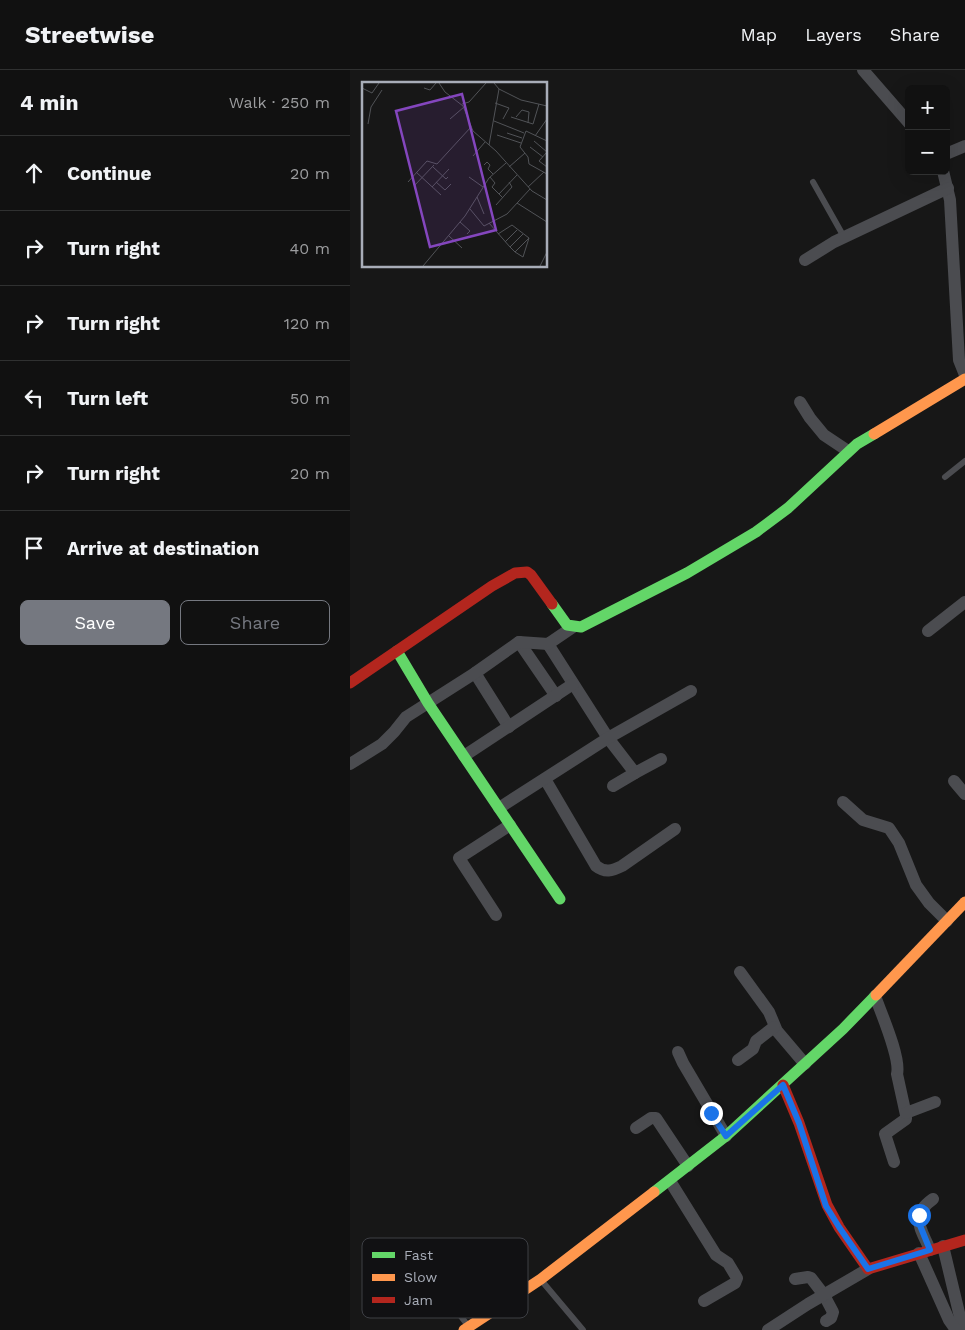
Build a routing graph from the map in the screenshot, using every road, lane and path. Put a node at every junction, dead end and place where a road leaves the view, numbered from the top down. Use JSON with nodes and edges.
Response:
{"nodes":[{"id":1,"x":863,"y":70,"type":"edge"},
{"id":2,"x":905,"y":118,"type":"edge"},
{"id":3,"x":965,"y":146,"type":"edge"},
{"id":4,"x":950,"y":152,"type":"edge"},
{"id":5,"x":944,"y":175,"type":"edge"},
{"id":6,"x":813,"y":182,"type":"dead end"},
{"id":7,"x":948,"y":188,"type":"junction"},
{"id":8,"x":844,"y":237,"type":"junction"},
{"id":9,"x":805,"y":260,"type":"dead end"},
{"id":10,"x":965,"y":375,"type":"edge"},
{"id":11,"x":965,"y":379,"type":"edge"},
{"id":12,"x":800,"y":402,"type":"dead end"},
{"id":13,"x":848,"y":451,"type":"junction"},
{"id":14,"x":965,"y":461,"type":"edge"},
{"id":15,"x":945,"y":477,"type":"dead end"},
{"id":16,"x":965,"y":602,"type":"edge"},
{"id":17,"x":573,"y":627,"type":"junction"},
{"id":18,"x":928,"y":630,"type":"dead end"},
{"id":19,"x":519,"y":642,"type":"junction"},
{"id":20,"x":548,"y":644,"type":"junction"},
{"id":21,"x":397,"y":651,"type":"junction"},
{"id":22,"x":475,"y":674,"type":"junction"},
{"id":23,"x":350,"y":683,"type":"edge"},
{"id":24,"x":573,"y":684,"type":"junction"},
{"id":25,"x":691,"y":691,"type":"dead end"},
{"id":26,"x":556,"y":696,"type":"junction"},
{"id":27,"x":428,"y":703,"type":"junction"},
{"id":28,"x":509,"y":727,"type":"junction"},
{"id":29,"x":608,"y":738,"type":"junction"},
{"id":30,"x":464,"y":756,"type":"junction"},
{"id":31,"x":661,"y":758,"type":"dead end"},
{"id":32,"x":350,"y":764,"type":"edge"},
{"id":33,"x":635,"y":773,"type":"junction"},
{"id":34,"x":545,"y":779,"type":"junction"},
{"id":35,"x":954,"y":781,"type":"dead end"},
{"id":36,"x":613,"y":786,"type":"dead end"},
{"id":37,"x":965,"y":794,"type":"edge"},
{"id":38,"x":842,"y":802,"type":"dead end"},
{"id":39,"x":499,"y":808,"type":"junction"},
{"id":40,"x":510,"y":825,"type":"junction"},
{"id":41,"x":675,"y":829,"type":"dead end"},
{"id":42,"x":560,"y":899,"type":"dead end"},
{"id":43,"x":965,"y":902,"type":"edge"},
{"id":44,"x":496,"y":915,"type":"dead end"},
{"id":45,"x":947,"y":921,"type":"junction"},
{"id":46,"x":740,"y":972,"type":"dead end"},
{"id":47,"x":875,"y":996,"type":"junction"},
{"id":48,"x":774,"y":1027,"type":"junction"},
{"id":49,"x":678,"y":1052,"type":"dead end"},
{"id":50,"x":738,"y":1060,"type":"dead end"},
{"id":51,"x":805,"y":1064,"type":"junction"},
{"id":52,"x":783,"y":1085,"type":"junction"},
{"id":53,"x":935,"y":1102,"type":"dead end"},
{"id":54,"x":906,"y":1113,"type":"junction"},
{"id":55,"x":636,"y":1128,"type":"dead end"},
{"id":56,"x":726,"y":1136,"type":"junction"},
{"id":57,"x":894,"y":1162,"type":"dead end"},
{"id":58,"x":688,"y":1166,"type":"junction"},
{"id":59,"x":670,"y":1181,"type":"junction"},
{"id":60,"x":933,"y":1199,"type":"dead end"},
{"id":61,"x":965,"y":1240,"type":"edge"},
{"id":62,"x":943,"y":1246,"type":"junction"},
{"id":63,"x":924,"y":1252,"type":"junction"},
{"id":64,"x":868,"y":1269,"type":"junction"},
{"id":65,"x":541,"y":1279,"type":"junction"},
{"id":66,"x":795,"y":1279,"type":"dead end"},
{"id":67,"x":528,"y":1287,"type":"edge"},
{"id":68,"x":824,"y":1295,"type":"junction"},
{"id":69,"x":704,"y":1301,"type":"dead end"},
{"id":70,"x":481,"y":1318,"type":"edge"},
{"id":71,"x":826,"y":1321,"type":"dead end"},
{"id":72,"x":466,"y":1328,"type":"edge"},
{"id":73,"x":583,"y":1330,"type":"edge"},
{"id":74,"x":768,"y":1330,"type":"edge"},
{"id":75,"x":956,"y":1330,"type":"edge"},
{"id":76,"x":961,"y":1330,"type":"edge"}],
"edges":[{"from":1,"to":2,"type":"street"},
{"from":3,"to":4,"type":"street"},
{"from":5,"to":7,"type":"street"},
{"from":6,"to":8,"type":"lane"},
{"from":7,"to":8,"type":"street"},
{"from":7,"to":10,"type":"street"},
{"from":8,"to":9,"type":"street"},
{"from":11,"to":13,"type":"street"},
{"from":12,"to":13,"type":"street"},
{"from":13,"to":17,"type":"street"},
{"from":14,"to":15,"type":"lane"},
{"from":16,"to":18,"type":"street"},
{"from":17,"to":20,"type":"street"},
{"from":17,"to":21,"type":"street"},
{"from":19,"to":20,"type":"street"},
{"from":19,"to":22,"type":"street"},
{"from":19,"to":26,"type":"street"},
{"from":20,"to":24,"type":"street"},
{"from":21,"to":23,"type":"street"},
{"from":21,"to":27,"type":"street"},
{"from":22,"to":27,"type":"street"},
{"from":22,"to":28,"type":"street"},
{"from":24,"to":26,"type":"street"},
{"from":24,"to":29,"type":"street"},
{"from":25,"to":29,"type":"street"},
{"from":26,"to":28,"type":"street"},
{"from":27,"to":30,"type":"street"},
{"from":27,"to":32,"type":"street"},
{"from":28,"to":30,"type":"street"},
{"from":29,"to":33,"type":"street"},
{"from":29,"to":34,"type":"street"},
{"from":30,"to":39,"type":"street"},
{"from":31,"to":33,"type":"street"},
{"from":33,"to":36,"type":"street"},
{"from":34,"to":39,"type":"street"},
{"from":34,"to":41,"type":"street"},
{"from":35,"to":37,"type":"street"},
{"from":38,"to":45,"type":"street"},
{"from":39,"to":40,"type":"street"},
{"from":40,"to":42,"type":"street"},
{"from":40,"to":44,"type":"street"},
{"from":43,"to":45,"type":"street"},
{"from":45,"to":47,"type":"street"},
{"from":46,"to":48,"type":"street"},
{"from":47,"to":51,"type":"street"},
{"from":47,"to":54,"type":"street"},
{"from":48,"to":50,"type":"street"},
{"from":48,"to":51,"type":"street"},
{"from":49,"to":56,"type":"street"},
{"from":51,"to":52,"type":"street"},
{"from":52,"to":56,"type":"street"},
{"from":52,"to":64,"type":"street"},
{"from":53,"to":54,"type":"street"},
{"from":54,"to":57,"type":"street"},
{"from":55,"to":58,"type":"street"},
{"from":56,"to":58,"type":"street"},
{"from":58,"to":59,"type":"street"},
{"from":59,"to":65,"type":"street"},
{"from":59,"to":69,"type":"street"},
{"from":60,"to":63,"type":"street"},
{"from":61,"to":62,"type":"street"},
{"from":62,"to":63,"type":"street"},
{"from":62,"to":76,"type":"street"},
{"from":63,"to":64,"type":"street"},
{"from":63,"to":75,"type":"street"},
{"from":64,"to":68,"type":"street"},
{"from":65,"to":67,"type":"street"},
{"from":65,"to":73,"type":"lane"},
{"from":66,"to":68,"type":"street"},
{"from":68,"to":71,"type":"street"},
{"from":68,"to":74,"type":"street"},
{"from":70,"to":72,"type":"street"}]}
